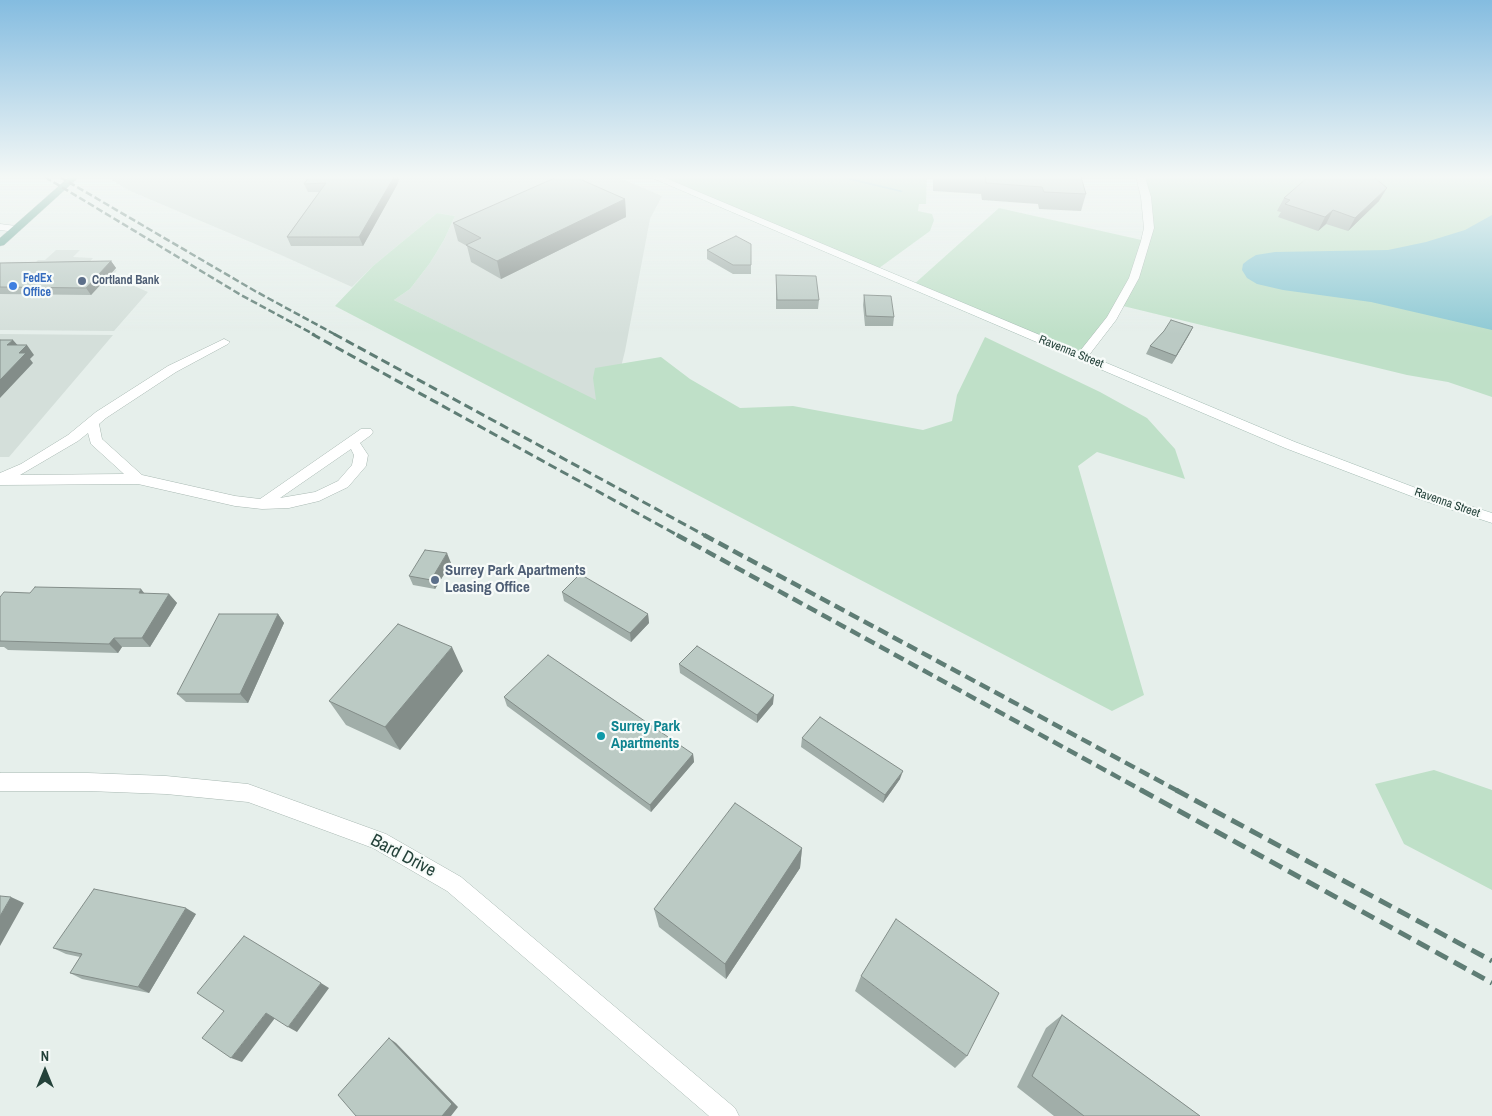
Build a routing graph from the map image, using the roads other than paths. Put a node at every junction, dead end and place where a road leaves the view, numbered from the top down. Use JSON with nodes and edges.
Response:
{"nodes":[{"id":1,"x":15,"y":229,"type":"edge"},
{"id":2,"x":775,"y":229,"type":"edge"},
{"id":3,"x":1149,"y":229,"type":"edge"},
{"id":4,"x":0,"y":242,"type":"edge"},
{"id":5,"x":224,"y":342,"type":"dead end"},
{"id":6,"x":1082,"y":356,"type":"junction"},
{"id":7,"x":92,"y":423,"type":"junction"},
{"id":8,"x":366,"y":432,"type":"dead end"},
{"id":9,"x":352,"y":441,"type":"junction"},
{"id":10,"x":0,"y":479,"type":"edge"},
{"id":11,"x":138,"y":479,"type":"junction"},
{"id":12,"x":262,"y":504,"type":"junction"},
{"id":13,"x":1492,"y":518,"type":"edge"},
{"id":14,"x":0,"y":782,"type":"edge"},
{"id":15,"x":727,"y":1116,"type":"edge"}],
"edges":[{"from":1,"to":4,"type":"main road"},
{"from":2,"to":6,"type":"street","name":"Ravenna Street"},
{"from":3,"to":6,"type":"street"},
{"from":5,"to":7,"type":"street"},
{"from":6,"to":13,"type":"street","name":"Ravenna Street"},
{"from":7,"to":10,"type":"street"},
{"from":7,"to":11,"type":"street"},
{"from":8,"to":9,"type":"street"},
{"from":9,"to":12,"type":"street"},
{"from":9,"to":12,"type":"street"},
{"from":10,"to":11,"type":"street"},
{"from":11,"to":12,"type":"street"},
{"from":14,"to":15,"type":"street","name":"Bard Drive"}]}
